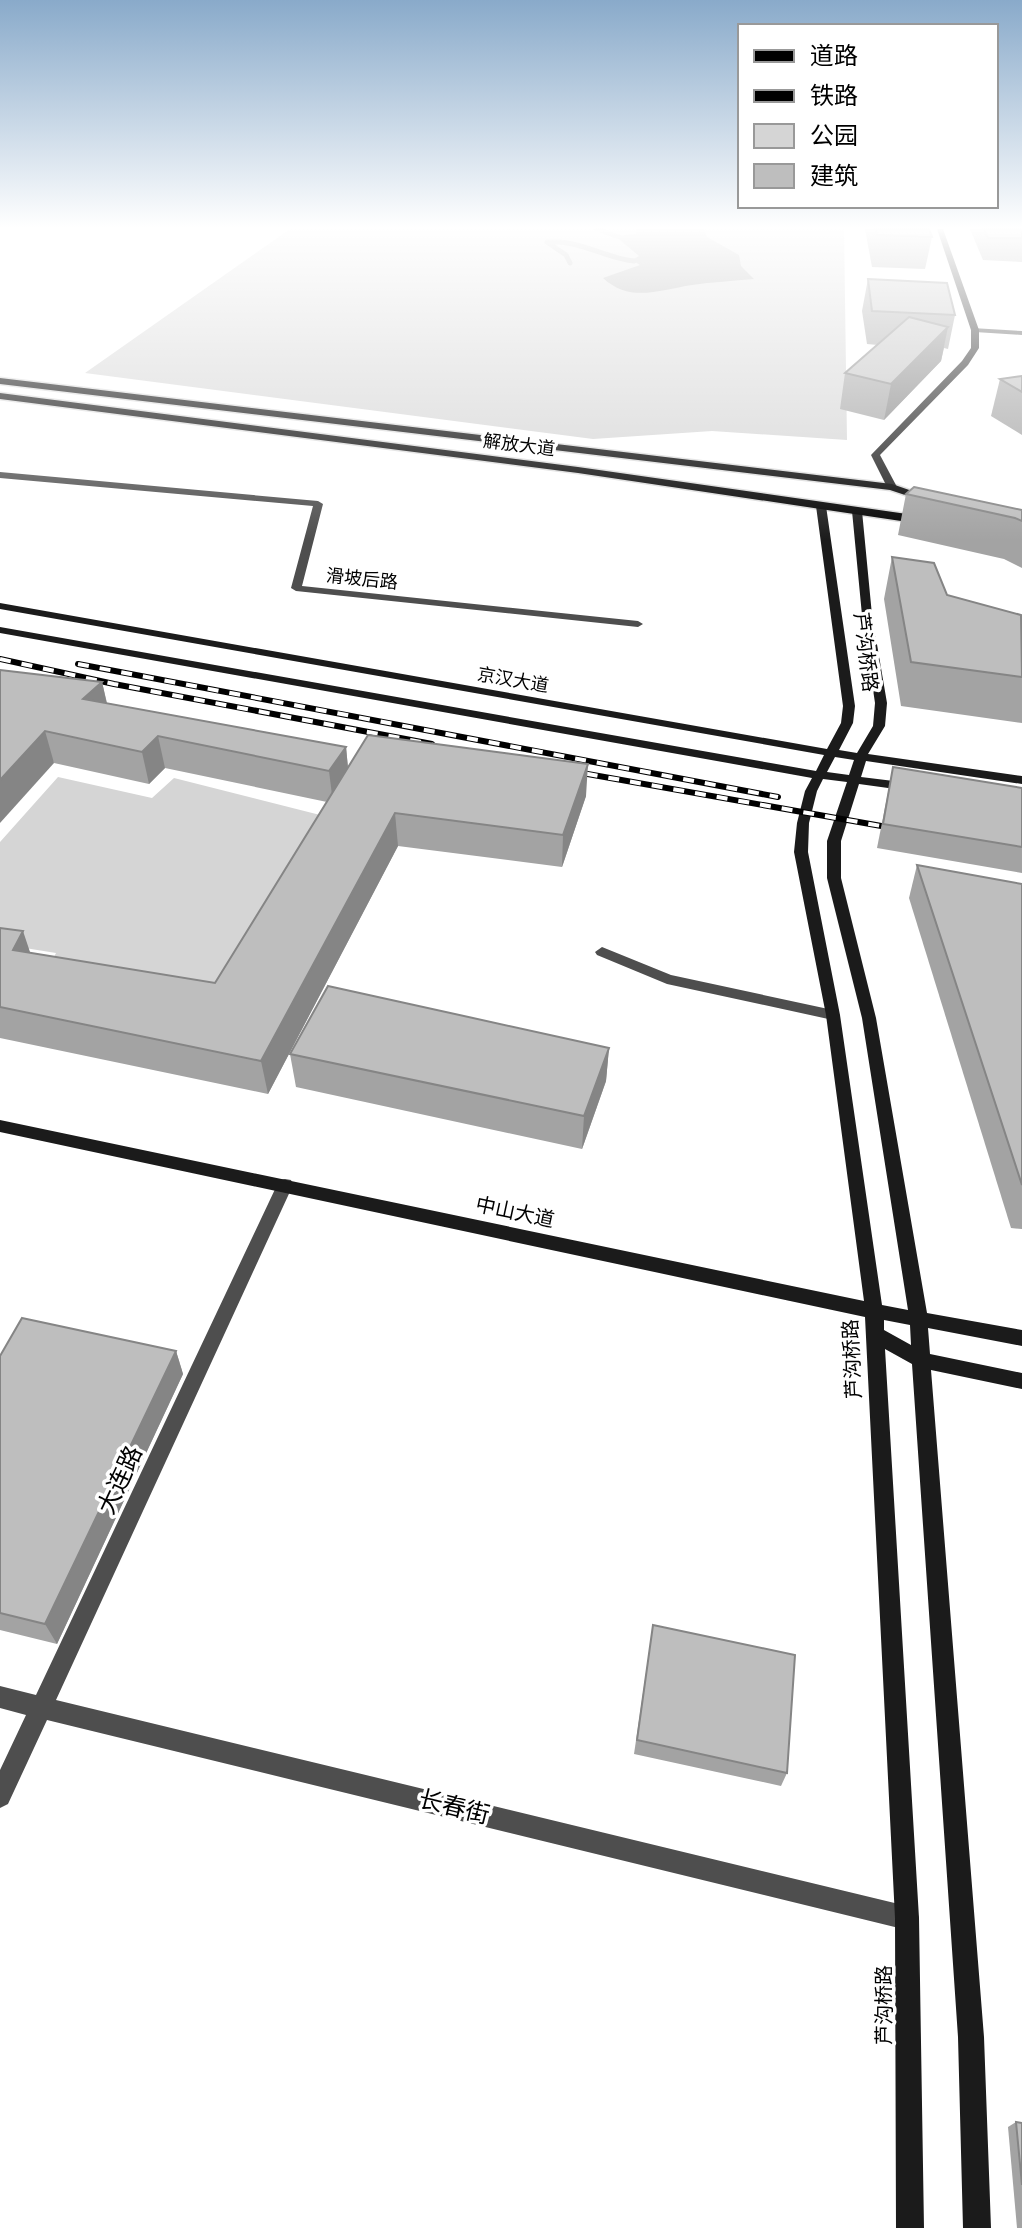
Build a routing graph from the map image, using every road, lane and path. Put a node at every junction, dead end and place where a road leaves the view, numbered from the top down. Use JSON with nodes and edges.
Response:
{"nodes":[{"id":1,"x":975,"y":333,"type":"edge"},
{"id":2,"x":0,"y":381,"type":"edge"},
{"id":3,"x":4,"y":397,"type":"edge"},
{"id":4,"x":0,"y":475,"type":"edge"},
{"id":5,"x":892,"y":487,"type":"junction"},
{"id":6,"x":946,"y":505,"type":"edge"},
{"id":7,"x":821,"y":506,"type":"junction"},
{"id":8,"x":857,"y":511,"type":"junction"},
{"id":9,"x":947,"y":524,"type":"edge"},
{"id":10,"x":0,"y":606,"type":"edge"},
{"id":11,"x":638,"y":624,"type":"dead end"},
{"id":12,"x":0,"y":630,"type":"edge"},
{"id":13,"x":833,"y":752,"type":"junction"},
{"id":14,"x":862,"y":755,"type":"junction"},
{"id":15,"x":818,"y":775,"type":"junction"},
{"id":16,"x":853,"y":780,"type":"junction"},
{"id":17,"x":1022,"y":780,"type":"edge"},
{"id":18,"x":930,"y":790,"type":"edge"},
{"id":19,"x":602,"y":952,"type":"dead end"},
{"id":20,"x":833,"y":1015,"type":"junction"},
{"id":21,"x":0,"y":1126,"type":"edge"},
{"id":22,"x":285,"y":1185,"type":"junction"},
{"id":23,"x":874,"y":1311,"type":"junction"},
{"id":24,"x":918,"y":1318,"type":"junction"},
{"id":25,"x":874,"y":1333,"type":"junction"},
{"id":26,"x":1022,"y":1338,"type":"edge"},
{"id":27,"x":921,"y":1360,"type":"junction"},
{"id":28,"x":1022,"y":1381,"type":"edge"},
{"id":29,"x":0,"y":1697,"type":"edge"},
{"id":30,"x":44,"y":1707,"type":"junction"},
{"id":31,"x":0,"y":1796,"type":"edge"},
{"id":32,"x":907,"y":1918,"type":"junction"},
{"id":33,"x":910,"y":2228,"type":"edge"},
{"id":34,"x":977,"y":2228,"type":"edge"}],
"edges":[{"from":1,"to":5,"type":"main road"},
{"from":2,"to":5,"type":"main road","name":"解放大道"},
{"from":3,"to":7,"type":"main road","name":"解放大道"},
{"from":4,"to":11,"type":"street","name":"滑坡后路"},
{"from":5,"to":6,"type":"main road","name":"解放大道"},
{"from":7,"to":8,"type":"main road","name":"解放大道"},
{"from":7,"to":13,"type":"main road","name":"芦沟桥路"},
{"from":8,"to":9,"type":"main road","name":"解放大道"},
{"from":8,"to":14,"type":"main road","name":"芦沟桥路"},
{"from":10,"to":13,"type":"main road","name":"京汉大道"},
{"from":12,"to":15,"type":"main road","name":"京汉大道"},
{"from":13,"to":14,"type":"main road","name":"京汉大道"},
{"from":13,"to":15,"type":"main road","name":"芦沟桥路"},
{"from":14,"to":16,"type":"main road","name":"芦沟桥路"},
{"from":14,"to":17,"type":"main road","name":"京汉大道"},
{"from":15,"to":16,"type":"main road","name":"京汉大道"},
{"from":15,"to":20,"type":"main road","name":"芦沟桥路"},
{"from":16,"to":18,"type":"main road","name":"京汉大道"},
{"from":16,"to":24,"type":"main road","name":"芦沟桥路"},
{"from":19,"to":20,"type":"street"},
{"from":20,"to":23,"type":"main road","name":"芦沟桥路"},
{"from":21,"to":22,"type":"main road","name":"中山大道"},
{"from":22,"to":23,"type":"main road","name":"中山大道"},
{"from":22,"to":30,"type":"street","name":"大连路"},
{"from":23,"to":24,"type":"main road","name":"中山大道"},
{"from":23,"to":25,"type":"main road","name":"芦沟桥路"},
{"from":24,"to":26,"type":"main road","name":"中山大道"},
{"from":24,"to":27,"type":"main road","name":"芦沟桥路"},
{"from":25,"to":27,"type":"main road"},
{"from":25,"to":32,"type":"main road","name":"芦沟桥路"},
{"from":27,"to":28,"type":"main road"},
{"from":27,"to":34,"type":"main road","name":"芦沟桥路"},
{"from":29,"to":30,"type":"street","name":"长春街"},
{"from":30,"to":31,"type":"street","name":"大连路"},
{"from":30,"to":32,"type":"street","name":"长春街"},
{"from":32,"to":33,"type":"main road","name":"芦沟桥路"}]}
